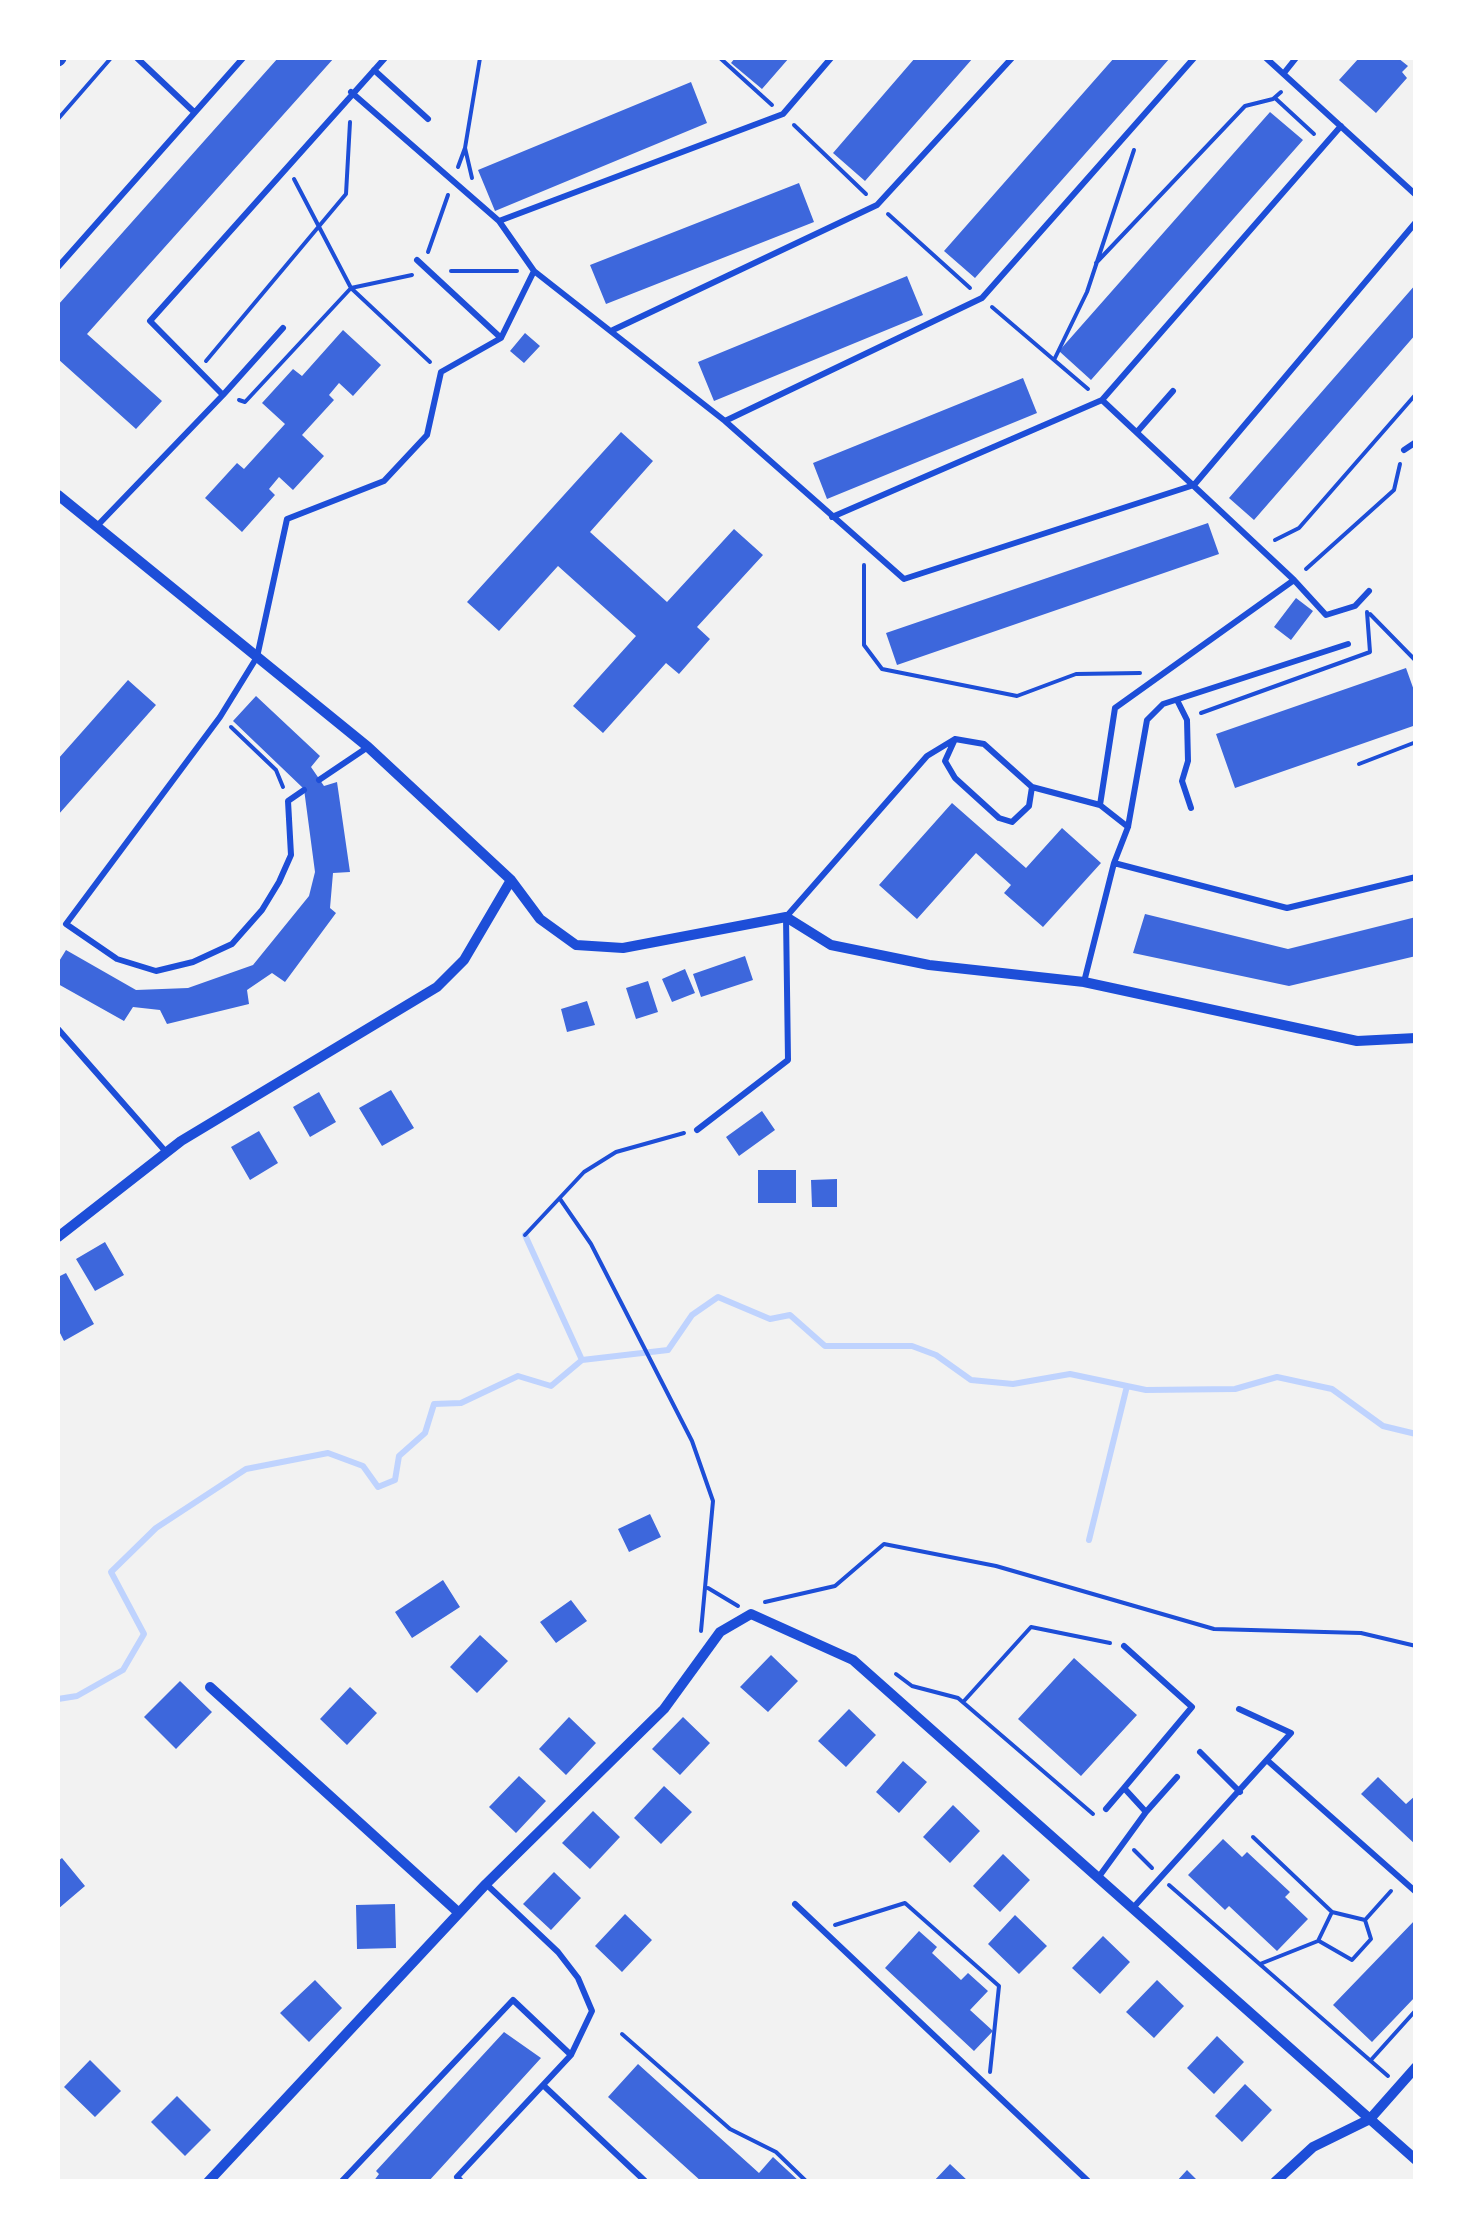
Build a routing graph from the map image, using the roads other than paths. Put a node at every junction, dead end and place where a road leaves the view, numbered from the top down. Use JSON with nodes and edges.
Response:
{"nodes":[{"id":1,"x":136,"y":58,"type":"edge"},
{"id":2,"x":243,"y":58,"type":"edge"},
{"id":3,"x":385,"y":58,"type":"edge"},
{"id":4,"x":831,"y":58,"type":"edge"},
{"id":5,"x":1012,"y":58,"type":"edge"},
{"id":6,"x":1194,"y":58,"type":"edge"},
{"id":7,"x":1266,"y":58,"type":"edge"},
{"id":8,"x":1296,"y":58,"type":"edge"},
{"id":9,"x":374,"y":70,"type":"junction"},
{"id":10,"x":1284,"y":73,"type":"junction"},
{"id":11,"x":351,"y":92,"type":"junction"},
{"id":12,"x":194,"y":112,"type":"junction"},
{"id":13,"x":428,"y":119,"type":"dead end"},
{"id":14,"x":1341,"y":126,"type":"junction"},
{"id":15,"x":1416,"y":196,"type":"edge"},
{"id":16,"x":498,"y":220,"type":"junction"},
{"id":17,"x":1416,"y":222,"type":"edge"},
{"id":18,"x":420,"y":263,"type":"road end"},
{"id":19,"x":58,"y":267,"type":"edge"},
{"id":20,"x":534,"y":271,"type":"junction"},
{"id":21,"x":283,"y":328,"type":"dead end"},
{"id":22,"x":612,"y":330,"type":"junction"},
{"id":23,"x":501,"y":338,"type":"junction"},
{"id":24,"x":1173,"y":390,"type":"dead end"},
{"id":25,"x":223,"y":394,"type":"junction"},
{"id":26,"x":1102,"y":400,"type":"junction"},
{"id":27,"x":725,"y":421,"type":"junction"},
{"id":28,"x":1136,"y":432,"type":"junction"},
{"id":29,"x":1416,"y":442,"type":"edge"},
{"id":30,"x":1404,"y":450,"type":"road end"},
{"id":31,"x":1194,"y":485,"type":"junction"},
{"id":32,"x":58,"y":495,"type":"edge"},
{"id":33,"x":832,"y":517,"type":"junction"},
{"id":34,"x":96,"y":526,"type":"junction"},
{"id":35,"x":1294,"y":580,"type":"junction"},
{"id":36,"x":1370,"y":591,"type":"dead end"},
{"id":37,"x":1348,"y":644,"type":"dead end"},
{"id":38,"x":256,"y":657,"type":"junction"},
{"id":39,"x":1177,"y":700,"type":"junction"},
{"id":40,"x":955,"y":739,"type":"junction"},
{"id":41,"x":368,"y":747,"type":"junction"},
{"id":42,"x":319,"y":780,"type":"dead end"},
{"id":43,"x":1032,"y":788,"type":"junction"},
{"id":44,"x":304,"y":790,"type":"dead end"},
{"id":45,"x":1100,"y":805,"type":"junction"},
{"id":46,"x":1192,"y":808,"type":"dead end"},
{"id":47,"x":1128,"y":827,"type":"junction"},
{"id":48,"x":1114,"y":862,"type":"junction"},
{"id":49,"x":1416,"y":877,"type":"edge"},
{"id":50,"x":511,"y":880,"type":"junction"},
{"id":51,"x":786,"y":917,"type":"junction"},
{"id":52,"x":1084,"y":982,"type":"junction"},
{"id":53,"x":58,"y":1029,"type":"edge"},
{"id":54,"x":1416,"y":1038,"type":"edge"},
{"id":55,"x":697,"y":1130,"type":"road end"},
{"id":56,"x":166,"y":1153,"type":"junction"},
{"id":57,"x":58,"y":1237,"type":"edge"},
{"id":58,"x":1124,"y":1646,"type":"road end"},
{"id":59,"x":210,"y":1687,"type":"dead end"},
{"id":60,"x":1239,"y":1709,"type":"dead end"},
{"id":61,"x":1200,"y":1752,"type":"dead end"},
{"id":62,"x":1268,"y":1761,"type":"junction"},
{"id":63,"x":1178,"y":1777,"type":"dead end"},
{"id":64,"x":1124,"y":1788,"type":"junction"},
{"id":65,"x":1240,"y":1792,"type":"junction"},
{"id":66,"x":1106,"y":1809,"type":"dead end"},
{"id":67,"x":1146,"y":1812,"type":"junction"},
{"id":68,"x":1098,"y":1878,"type":"junction"},
{"id":69,"x":486,"y":1884,"type":"junction"},
{"id":70,"x":1416,"y":1892,"type":"edge"},
{"id":71,"x":795,"y":1904,"type":"dead end"},
{"id":72,"x":1132,"y":1909,"type":"junction"},
{"id":73,"x":459,"y":1913,"type":"junction"},
{"id":74,"x":571,"y":2055,"type":"junction"},
{"id":75,"x":1416,"y":2067,"type":"edge"},
{"id":76,"x":544,"y":2085,"type":"junction"},
{"id":77,"x":1370,"y":2119,"type":"junction"},
{"id":78,"x":1416,"y":2143,"type":"edge"},
{"id":79,"x":1411,"y":2156,"type":"edge"},
{"id":80,"x":208,"y":2182,"type":"edge"},
{"id":81,"x":340,"y":2182,"type":"edge"},
{"id":82,"x":462,"y":2182,"type":"edge"},
{"id":83,"x":646,"y":2182,"type":"edge"},
{"id":84,"x":1089,"y":2182,"type":"edge"},
{"id":85,"x":1276,"y":2182,"type":"edge"}],
"edges":[{"from":1,"to":12,"type":"lane"},
{"from":2,"to":12,"type":"lane"},
{"from":3,"to":9,"type":"lane"},
{"from":4,"to":16,"type":"lane"},
{"from":5,"to":22,"type":"lane"},
{"from":6,"to":27,"type":"lane"},
{"from":7,"to":10,"type":"lane"},
{"from":8,"to":10,"type":"lane"},
{"from":9,"to":11,"type":"lane"},
{"from":9,"to":13,"type":"lane"},
{"from":10,"to":14,"type":"lane"},
{"from":11,"to":16,"type":"lane"},
{"from":11,"to":25,"type":"lane"},
{"from":12,"to":19,"type":"lane"},
{"from":14,"to":15,"type":"lane"},
{"from":14,"to":26,"type":"lane"},
{"from":16,"to":20,"type":"lane"},
{"from":17,"to":31,"type":"lane"},
{"from":18,"to":23,"type":"lane"},
{"from":20,"to":22,"type":"lane"},
{"from":20,"to":23,"type":"lane"},
{"from":21,"to":25,"type":"lane"},
{"from":22,"to":27,"type":"lane"},
{"from":23,"to":38,"type":"lane"},
{"from":24,"to":28,"type":"lane"},
{"from":25,"to":34,"type":"lane"},
{"from":26,"to":28,"type":"lane"},
{"from":26,"to":33,"type":"lane"},
{"from":27,"to":33,"type":"lane"},
{"from":28,"to":31,"type":"lane"},
{"from":29,"to":30,"type":"lane"},
{"from":31,"to":33,"type":"lane"},
{"from":31,"to":35,"type":"lane"},
{"from":32,"to":34,"type":"street"},
{"from":34,"to":38,"type":"street"},
{"from":35,"to":36,"type":"lane"},
{"from":35,"to":45,"type":"lane"},
{"from":37,"to":39,"type":"lane"},
{"from":38,"to":41,"type":"street"},
{"from":38,"to":44,"type":"lane"},
{"from":39,"to":46,"type":"lane"},
{"from":39,"to":47,"type":"lane"},
{"from":40,"to":43,"type":"lane"},
{"from":40,"to":43,"type":"lane"},
{"from":40,"to":51,"type":"lane"},
{"from":41,"to":42,"type":"lane"},
{"from":41,"to":50,"type":"street"},
{"from":43,"to":45,"type":"lane"},
{"from":45,"to":47,"type":"lane"},
{"from":47,"to":48,"type":"lane"},
{"from":48,"to":49,"type":"lane"},
{"from":48,"to":52,"type":"lane"},
{"from":50,"to":51,"type":"street"},
{"from":50,"to":56,"type":"street"},
{"from":51,"to":52,"type":"street"},
{"from":51,"to":55,"type":"lane"},
{"from":52,"to":54,"type":"street"},
{"from":53,"to":56,"type":"lane"},
{"from":56,"to":57,"type":"street"},
{"from":58,"to":64,"type":"lane"},
{"from":59,"to":73,"type":"street"},
{"from":60,"to":62,"type":"lane"},
{"from":61,"to":65,"type":"lane"},
{"from":62,"to":65,"type":"lane"},
{"from":62,"to":70,"type":"lane"},
{"from":63,"to":67,"type":"lane"},
{"from":64,"to":66,"type":"lane"},
{"from":64,"to":67,"type":"lane"},
{"from":65,"to":72,"type":"lane"},
{"from":67,"to":68,"type":"lane"},
{"from":68,"to":69,"type":"street"},
{"from":68,"to":72,"type":"street"},
{"from":69,"to":73,"type":"street"},
{"from":69,"to":74,"type":"lane"},
{"from":71,"to":84,"type":"lane"},
{"from":72,"to":77,"type":"street"},
{"from":73,"to":80,"type":"street"},
{"from":74,"to":76,"type":"lane"},
{"from":74,"to":81,"type":"lane"},
{"from":75,"to":77,"type":"street"},
{"from":76,"to":82,"type":"lane"},
{"from":76,"to":83,"type":"lane"},
{"from":77,"to":79,"type":"street"},
{"from":77,"to":85,"type":"street"},
{"from":78,"to":79,"type":"lane"}]}
